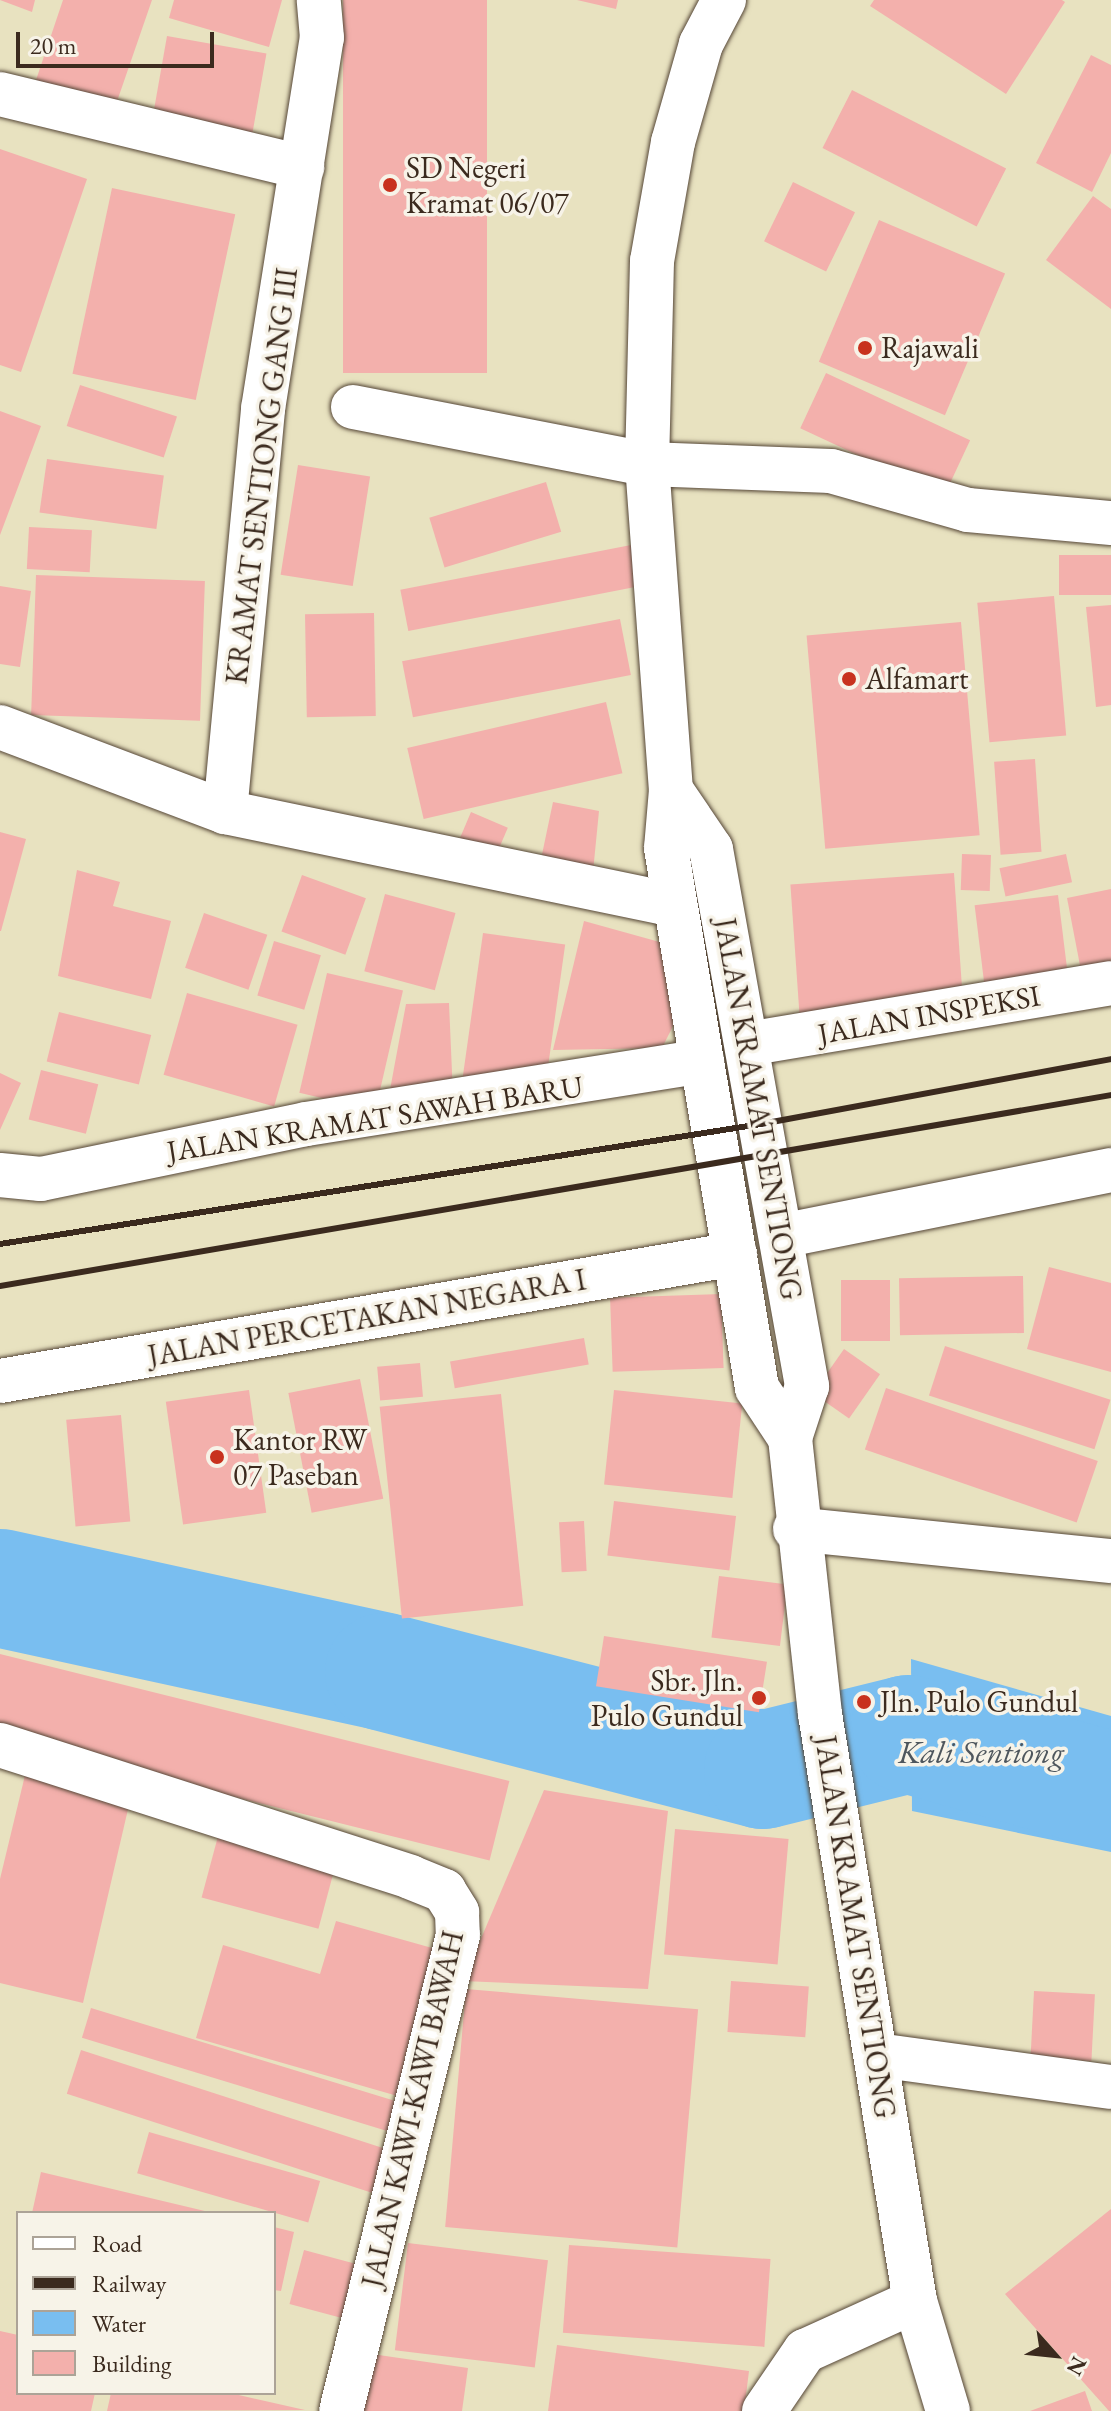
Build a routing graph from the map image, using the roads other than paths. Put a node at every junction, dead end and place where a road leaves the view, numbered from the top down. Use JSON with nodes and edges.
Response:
{"nodes":[{"id":1,"x":319,"y":0,"type":"edge"},
{"id":2,"x":724,"y":0,"type":"edge"},
{"id":3,"x":0,"y":94,"type":"edge"},
{"id":4,"x":302,"y":167,"type":"junction"},
{"id":5,"x":353,"y":407,"type":"dead end"},
{"id":6,"x":647,"y":464,"type":"junction"},
{"id":7,"x":1111,"y":523,"type":"edge"},
{"id":8,"x":0,"y":727,"type":"edge"},
{"id":9,"x":671,"y":790,"type":"junction"},
{"id":10,"x":225,"y":812,"type":"junction"},
{"id":11,"x":676,"y":905,"type":"junction"},
{"id":12,"x":1111,"y":983,"type":"edge"},
{"id":13,"x":747,"y":1044,"type":"junction"},
{"id":14,"x":702,"y":1061,"type":"junction"},
{"id":15,"x":1111,"y":1170,"type":"edge"},
{"id":16,"x":0,"y":1175,"type":"edge"},
{"id":17,"x":781,"y":1236,"type":"junction"},
{"id":18,"x":735,"y":1254,"type":"junction"},
{"id":19,"x":0,"y":1381,"type":"edge"},
{"id":20,"x":790,"y":1438,"type":"junction"},
{"id":21,"x":795,"y":1529,"type":"junction"},
{"id":22,"x":1111,"y":1561,"type":"edge"},
{"id":23,"x":0,"y":1745,"type":"edge"},
{"id":24,"x":877,"y":2055,"type":"junction"},
{"id":25,"x":1111,"y":2087,"type":"edge"},
{"id":26,"x":915,"y":2301,"type":"junction"},
{"id":27,"x":341,"y":2411,"type":"edge"},
{"id":28,"x":764,"y":2411,"type":"edge"},
{"id":29,"x":948,"y":2411,"type":"edge"}],
"edges":[{"from":1,"to":4,"type":"street","name":"KRAMAT SENTIONG GANG III"},
{"from":2,"to":6,"type":"street","name":"JALAN KRAMAT SENTIONG"},
{"from":3,"to":4,"type":"street"},
{"from":4,"to":10,"type":"street","name":"KRAMAT SENTIONG GANG III"},
{"from":5,"to":6,"type":"street"},
{"from":6,"to":7,"type":"street"},
{"from":6,"to":9,"type":"street","name":"JALAN KRAMAT SENTIONG"},
{"from":8,"to":10,"type":"street"},
{"from":9,"to":11,"type":"street","name":"JALAN KRAMAT SENTIONG"},
{"from":9,"to":13,"type":"street","name":"JALAN KRAMAT SENTIONG"},
{"from":10,"to":11,"type":"street"},
{"from":11,"to":14,"type":"street","name":"JALAN KRAMAT SENTIONG"},
{"from":12,"to":13,"type":"street","name":"JALAN INSPEKSI"},
{"from":13,"to":17,"type":"street","name":"JALAN KRAMAT SENTIONG"},
{"from":14,"to":16,"type":"street","name":"JALAN KRAMAT SAWAH BARU"},
{"from":14,"to":18,"type":"street","name":"JALAN KRAMAT SENTIONG"},
{"from":15,"to":17,"type":"street"},
{"from":17,"to":20,"type":"street","name":"JALAN KRAMAT SENTIONG"},
{"from":18,"to":19,"type":"street","name":"JALAN PERCETAKAN NEGARA I"},
{"from":18,"to":20,"type":"street","name":"JALAN KRAMAT SENTIONG"},
{"from":20,"to":21,"type":"street","name":"JALAN KRAMAT SENTIONG"},
{"from":21,"to":22,"type":"street"},
{"from":21,"to":24,"type":"street","name":"JALAN KRAMAT SENTIONG"},
{"from":23,"to":27,"type":"street","name":"JALAN KAWI-KAWI BAWAH"},
{"from":24,"to":25,"type":"street"},
{"from":24,"to":26,"type":"street","name":"JALAN KRAMAT SENTIONG"},
{"from":26,"to":28,"type":"street"},
{"from":26,"to":29,"type":"street","name":"JALAN KRAMAT SENTIONG"}]}
